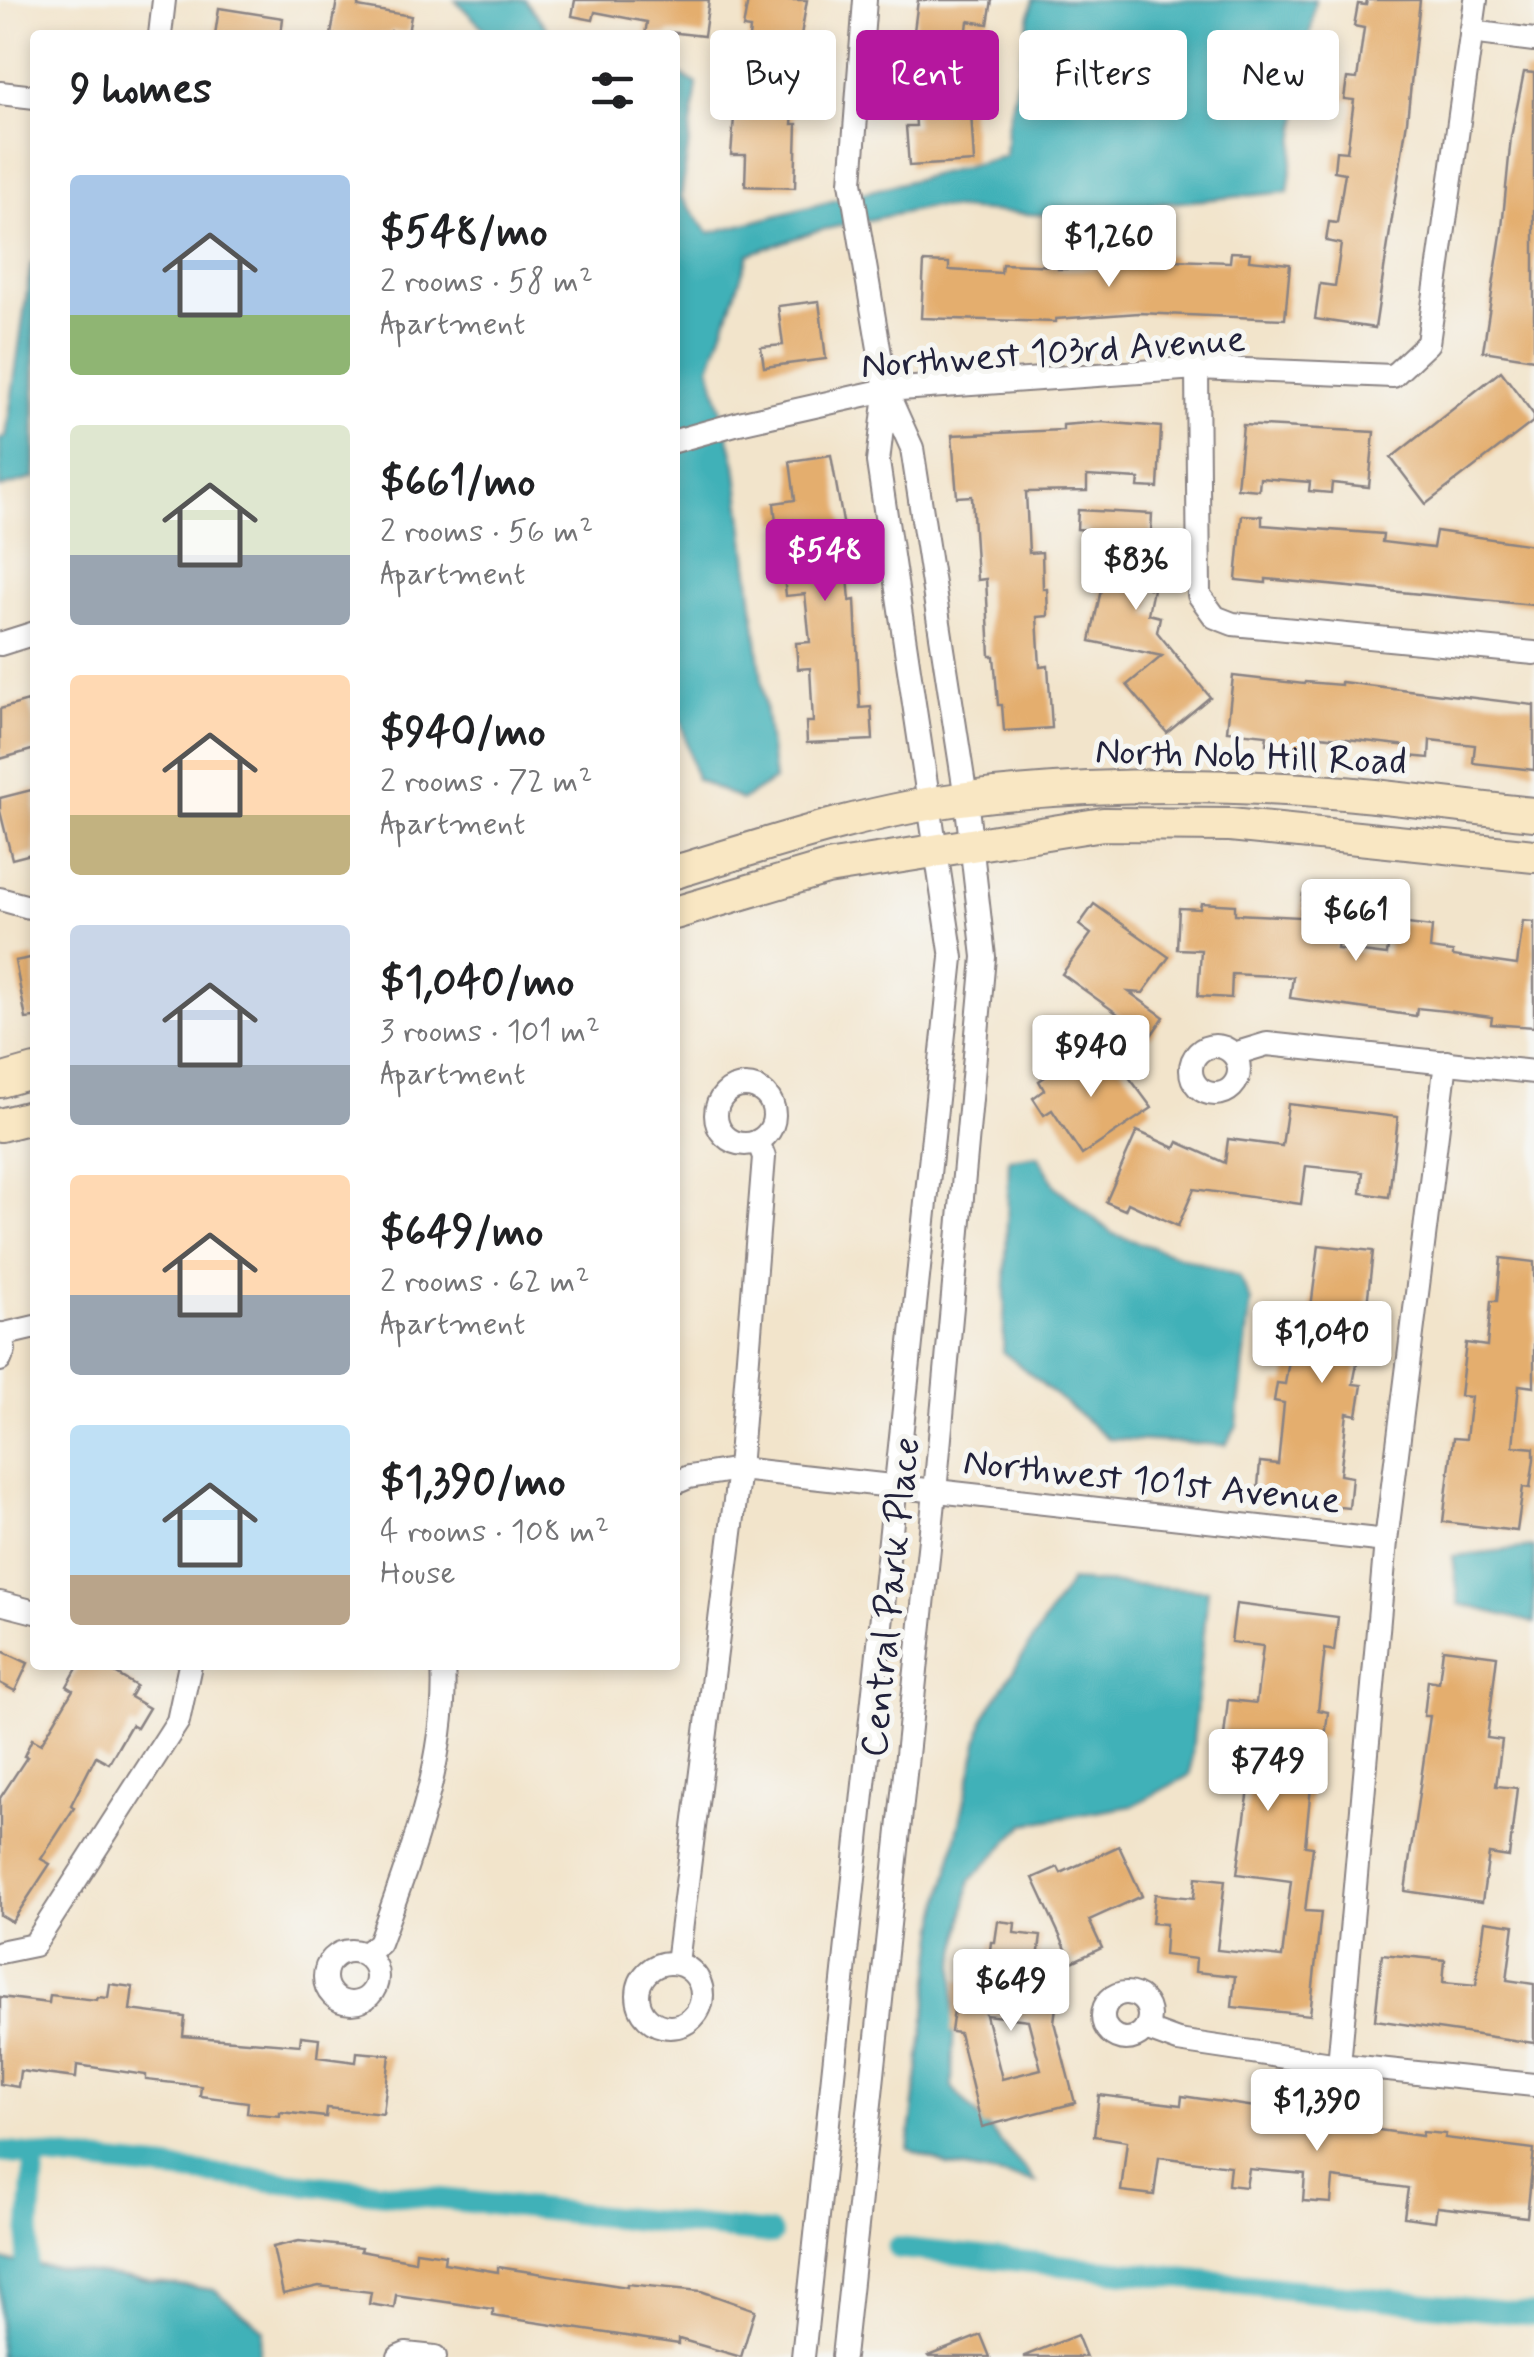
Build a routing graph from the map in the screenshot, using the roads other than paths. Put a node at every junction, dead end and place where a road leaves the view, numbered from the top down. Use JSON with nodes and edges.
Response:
{"nodes":[{"id":1,"x":164,"y":0,"type":"edge"},
{"id":2,"x":866,"y":0,"type":"edge"},
{"id":3,"x":1476,"y":0,"type":"edge"},
{"id":4,"x":161,"y":30,"type":"edge"},
{"id":5,"x":1472,"y":32,"type":"junction"},
{"id":6,"x":1534,"y":40,"type":"edge"},
{"id":7,"x":0,"y":93,"type":"edge"},
{"id":8,"x":30,"y":96,"type":"edge"},
{"id":9,"x":1197,"y":368,"type":"junction"},
{"id":10,"x":886,"y":390,"type":"junction"},
{"id":11,"x":680,"y":440,"type":"edge"},
{"id":12,"x":30,"y":635,"type":"edge"},
{"id":13,"x":0,"y":644,"type":"edge"},
{"id":14,"x":1534,"y":653,"type":"edge"},
{"id":15,"x":966,"y":798,"type":"junction"},
{"id":16,"x":930,"y":804,"type":"junction"},
{"id":17,"x":1534,"y":814,"type":"edge"},
{"id":18,"x":972,"y":843,"type":"junction"},
{"id":19,"x":936,"y":849,"type":"junction"},
{"id":20,"x":1534,"y":856,"type":"edge"},
{"id":21,"x":680,"y":870,"type":"edge"},
{"id":22,"x":0,"y":899,"type":"edge"},
{"id":23,"x":30,"y":906,"type":"edge"},
{"id":24,"x":680,"y":912,"type":"edge"},
{"id":25,"x":1234,"y":1054,"type":"dead end"},
{"id":26,"x":1446,"y":1062,"type":"junction"},
{"id":27,"x":30,"y":1072,"type":"edge"},
{"id":28,"x":1534,"y":1072,"type":"edge"},
{"id":29,"x":0,"y":1081,"type":"edge"},
{"id":30,"x":30,"y":1117,"type":"edge"},
{"id":31,"x":0,"y":1125,"type":"edge"},
{"id":32,"x":758,"y":1141,"type":"dead end"},
{"id":33,"x":30,"y":1328,"type":"edge"},
{"id":34,"x":0,"y":1335,"type":"edge"},
{"id":35,"x":0,"y":1360,"type":"edge"},
{"id":36,"x":739,"y":1469,"type":"junction"},
{"id":37,"x":680,"y":1480,"type":"edge"},
{"id":38,"x":895,"y":1488,"type":"junction"},
{"id":39,"x":936,"y":1492,"type":"junction"},
{"id":40,"x":1386,"y":1540,"type":"junction"},
{"id":41,"x":0,"y":1603,"type":"edge"},
{"id":42,"x":30,"y":1611,"type":"edge"},
{"id":43,"x":189,"y":1670,"type":"edge"},
{"id":44,"x":443,"y":1670,"type":"edge"},
{"id":45,"x":0,"y":1952,"type":"edge"},
{"id":46,"x":364,"y":1954,"type":"dead end"},
{"id":47,"x":677,"y":1963,"type":"dead end"},
{"id":48,"x":1145,"y":2029,"type":"dead end"},
{"id":49,"x":1338,"y":2065,"type":"junction"},
{"id":50,"x":1534,"y":2085,"type":"edge"},
{"id":51,"x":399,"y":2357,"type":"edge"},
{"id":52,"x":435,"y":2357,"type":"edge"},
{"id":53,"x":803,"y":2357,"type":"edge"},
{"id":54,"x":843,"y":2357,"type":"edge"}],
"edges":[{"from":1,"to":4,"type":"street"},
{"from":2,"to":10,"type":"street"},
{"from":3,"to":5,"type":"street"},
{"from":5,"to":6,"type":"street"},
{"from":5,"to":9,"type":"street","name":"Northwest 103rd Avenue"},
{"from":7,"to":8,"type":"street"},
{"from":9,"to":10,"type":"street","name":"Northwest 103rd Avenue"},
{"from":9,"to":14,"type":"street"},
{"from":10,"to":11,"type":"street","name":"Northwest 103rd Avenue"},
{"from":10,"to":15,"type":"street","name":"Central Park Place"},
{"from":10,"to":16,"type":"street","name":"Central Park Place"},
{"from":12,"to":13,"type":"street"},
{"from":15,"to":16,"type":"main road","name":"North Nob Hill Road"},
{"from":15,"to":17,"type":"main road","name":"North Nob Hill Road"},
{"from":15,"to":18,"type":"street","name":"Central Park Place"},
{"from":16,"to":19,"type":"street","name":"Central Park Place"},
{"from":16,"to":21,"type":"main road","name":"North Nob Hill Road"},
{"from":18,"to":19,"type":"main road","name":"North Nob Hill Road"},
{"from":18,"to":20,"type":"main road","name":"North Nob Hill Road"},
{"from":18,"to":39,"type":"street","name":"Central Park Place"},
{"from":19,"to":24,"type":"main road","name":"North Nob Hill Road"},
{"from":19,"to":38,"type":"street","name":"Central Park Place"},
{"from":22,"to":23,"type":"street"},
{"from":25,"to":26,"type":"street"},
{"from":26,"to":28,"type":"street"},
{"from":26,"to":40,"type":"street"},
{"from":27,"to":29,"type":"main road"},
{"from":30,"to":31,"type":"main road"},
{"from":32,"to":36,"type":"street"},
{"from":33,"to":34,"type":"street"},
{"from":34,"to":35,"type":"street"},
{"from":36,"to":37,"type":"street","name":"Northwest 101st Avenue"},
{"from":36,"to":38,"type":"street","name":"Northwest 101st Avenue"},
{"from":36,"to":47,"type":"street"},
{"from":38,"to":39,"type":"street","name":"Northwest 101st Avenue"},
{"from":38,"to":53,"type":"street","name":"Central Park Place"},
{"from":39,"to":40,"type":"street","name":"Northwest 101st Avenue"},
{"from":39,"to":54,"type":"street","name":"Central Park Place"},
{"from":40,"to":49,"type":"street"},
{"from":41,"to":42,"type":"street"},
{"from":43,"to":45,"type":"street"},
{"from":44,"to":46,"type":"street"},
{"from":48,"to":49,"type":"street"},
{"from":49,"to":50,"type":"street"},
{"from":51,"to":52,"type":"street"}]}
